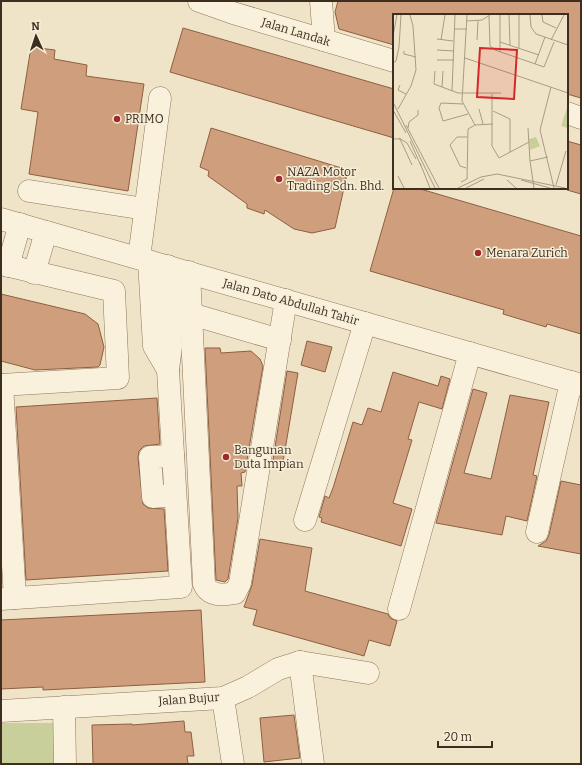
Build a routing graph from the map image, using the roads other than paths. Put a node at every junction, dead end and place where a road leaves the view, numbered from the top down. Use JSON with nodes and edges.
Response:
{"nodes":[{"id":1,"x":199,"y":1,"type":"edge"},
{"id":2,"x":321,"y":1,"type":"edge"},
{"id":3,"x":324,"y":40,"type":"junction"},
{"id":4,"x":393,"y":61,"type":"edge"},
{"id":5,"x":160,"y":98,"type":"dead end"},
{"id":6,"x":568,"y":113,"type":"edge"},
{"id":7,"x":581,"y":118,"type":"edge"},
{"id":8,"x":29,"y":191,"type":"dead end"},
{"id":9,"x":145,"y":209,"type":"junction"},
{"id":10,"x":10,"y":222,"type":"edge"},
{"id":11,"x":46,"y":232,"type":"junction"},
{"id":12,"x":152,"y":262,"type":"junction"},
{"id":13,"x":4,"y":265,"type":"edge"},
{"id":14,"x":189,"y":272,"type":"junction"},
{"id":15,"x":34,"y":273,"type":"junction"},
{"id":16,"x":286,"y":300,"type":"junction"},
{"id":17,"x":191,"y":314,"type":"junction"},
{"id":18,"x":365,"y":323,"type":"junction"},
{"id":19,"x":280,"y":340,"type":"junction"},
{"id":20,"x":470,"y":353,"type":"junction"},
{"id":21,"x":576,"y":383,"type":"edge"},
{"id":22,"x":2,"y":384,"type":"edge"},
{"id":23,"x":305,"y":520,"type":"dead end"},
{"id":24,"x":537,"y":532,"type":"dead end"},
{"id":25,"x":8,"y":598,"type":"edge"},
{"id":26,"x":399,"y":609,"type":"dead end"},
{"id":27,"x":300,"y":662,"type":"junction"},
{"id":28,"x":368,"y":673,"type":"dead end"},
{"id":29,"x":223,"y":698,"type":"junction"},
{"id":30,"x":64,"y":707,"type":"junction"},
{"id":31,"x":1,"y":711,"type":"edge"},
{"id":32,"x":65,"y":764,"type":"edge"},
{"id":33,"x":233,"y":764,"type":"edge"},
{"id":34,"x":313,"y":764,"type":"edge"}],
"edges":[{"from":1,"to":3,"type":"street","name":"Jalan Landak"},
{"from":2,"to":3,"type":"street"},
{"from":3,"to":4,"type":"street","name":"Jalan Landak"},
{"from":5,"to":9,"type":"street"},
{"from":6,"to":7,"type":"street"},
{"from":8,"to":9,"type":"street"},
{"from":9,"to":12,"type":"street"},
{"from":10,"to":11,"type":"street","name":"Jalan Dato Abdullah Tahir"},
{"from":10,"to":13,"type":"street"},
{"from":11,"to":12,"type":"street","name":"Jalan Dato Abdullah Tahir"},
{"from":11,"to":15,"type":"street"},
{"from":12,"to":14,"type":"street","name":"Jalan Dato Abdullah Tahir"},
{"from":12,"to":25,"type":"street"},
{"from":13,"to":15,"type":"street"},
{"from":14,"to":16,"type":"street","name":"Jalan Dato Abdullah Tahir"},
{"from":14,"to":17,"type":"street"},
{"from":15,"to":22,"type":"street"},
{"from":16,"to":18,"type":"street","name":"Jalan Dato Abdullah Tahir"},
{"from":16,"to":19,"type":"street"},
{"from":17,"to":19,"type":"street"},
{"from":17,"to":19,"type":"street"},
{"from":18,"to":20,"type":"street","name":"Jalan Dato Abdullah Tahir"},
{"from":18,"to":23,"type":"street"},
{"from":20,"to":21,"type":"street","name":"Jalan Dato Abdullah Tahir"},
{"from":20,"to":26,"type":"street"},
{"from":21,"to":24,"type":"street"},
{"from":22,"to":25,"type":"street"},
{"from":27,"to":28,"type":"street","name":"Jalan Bujur"},
{"from":27,"to":29,"type":"street","name":"Jalan Bujur"},
{"from":27,"to":34,"type":"street"},
{"from":29,"to":30,"type":"street","name":"Jalan Bujur"},
{"from":29,"to":33,"type":"street"},
{"from":30,"to":31,"type":"street","name":"Jalan Bujur"},
{"from":30,"to":32,"type":"street"}]}
